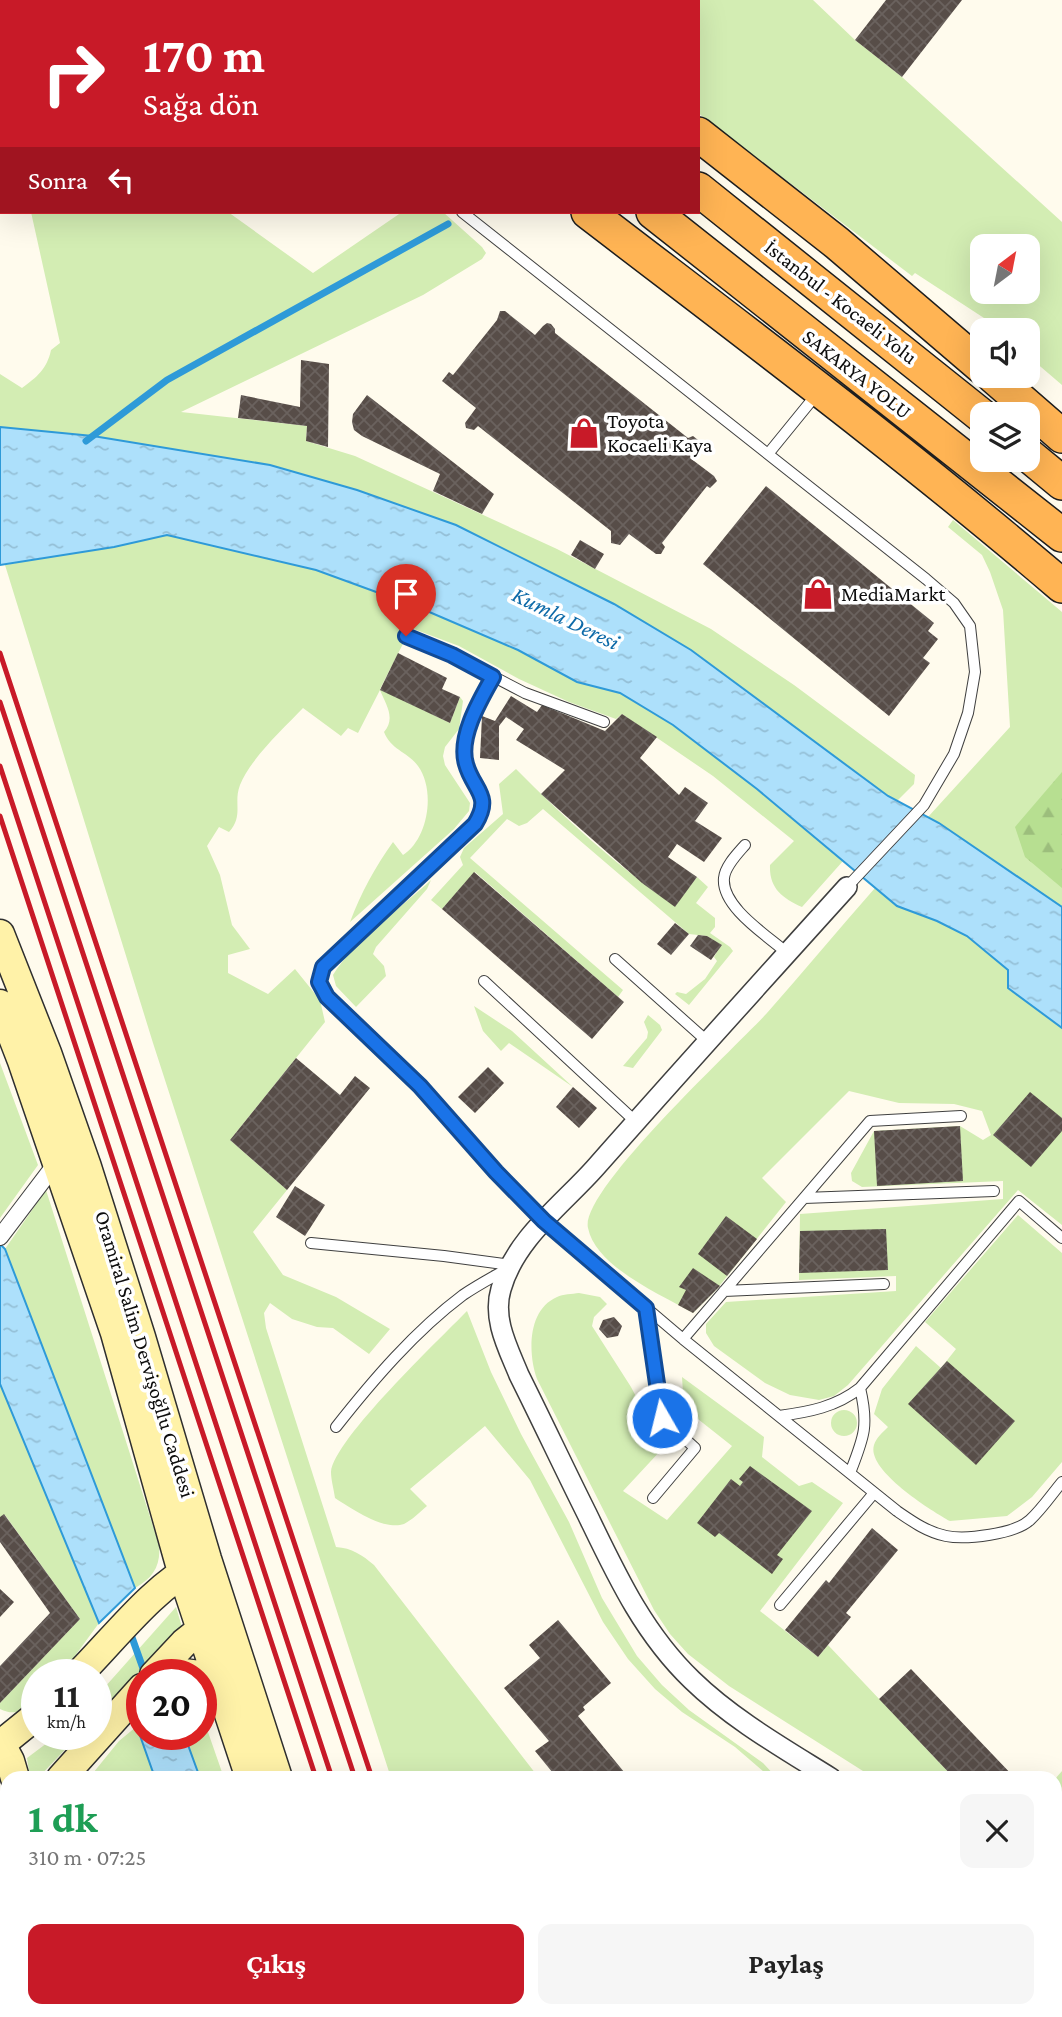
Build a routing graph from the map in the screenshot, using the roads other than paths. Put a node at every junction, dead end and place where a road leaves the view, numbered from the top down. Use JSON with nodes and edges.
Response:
{"nodes":[{"id":1,"x":700,"y":136,"type":"edge"},
{"id":2,"x":700,"y":175,"type":"edge"},
{"id":3,"x":700,"y":191,"type":"edge"},
{"id":4,"x":465,"y":214,"type":"edge"},
{"id":5,"x":590,"y":214,"type":"edge"},
{"id":6,"x":638,"y":214,"type":"edge"},
{"id":7,"x":656,"y":214,"type":"edge"},
{"id":8,"x":970,"y":357,"type":"edge"},
{"id":9,"x":970,"y":367,"type":"edge"},
{"id":10,"x":998,"y":388,"type":"edge"},
{"id":11,"x":1007,"y":388,"type":"edge"},
{"id":12,"x":819,"y":390,"type":"junction"},
{"id":13,"x":970,"y":406,"type":"edge"},
{"id":14,"x":1057,"y":431,"type":"edge"},
{"id":15,"x":768,"y":454,"type":"junction"},
{"id":16,"x":1040,"y":465,"type":"edge"},
{"id":17,"x":1062,"y":484,"type":"edge"},
{"id":18,"x":1062,"y":535,"type":"edge"},
{"id":19,"x":1062,"y":586,"type":"edge"},
{"id":20,"x":406,"y":636,"type":"dead end"},
{"id":21,"x":493,"y":677,"type":"junction"},
{"id":22,"x":604,"y":722,"type":"dead end"},
{"id":23,"x":745,"y":845,"type":"dead end"},
{"id":24,"x":847,"y":887,"type":"joint"},
{"id":25,"x":0,"y":934,"type":"edge"},
{"id":26,"x":787,"y":953,"type":"junction"},
{"id":27,"x":615,"y":959,"type":"dead end"},
{"id":28,"x":484,"y":981,"type":"dead end"},
{"id":29,"x":0,"y":1004,"type":"edge"},
{"id":30,"x":708,"y":1042,"type":"junction"},
{"id":31,"x":961,"y":1116,"type":"dead end"},
{"id":32,"x":636,"y":1122,"type":"junction"},
{"id":33,"x":51,"y":1169,"type":"junction"},
{"id":34,"x":994,"y":1191,"type":"dead end"},
{"id":35,"x":804,"y":1198,"type":"junction"},
{"id":36,"x":544,"y":1221,"type":"junction"},
{"id":37,"x":0,"y":1237,"type":"edge"},
{"id":38,"x":1062,"y":1238,"type":"edge"},
{"id":39,"x":312,"y":1243,"type":"dead end"},
{"id":40,"x":511,"y":1266,"type":"junction"},
{"id":41,"x":884,"y":1284,"type":"dead end"},
{"id":42,"x":724,"y":1292,"type":"junction"},
{"id":43,"x":646,"y":1308,"type":"junction"},
{"id":44,"x":683,"y":1339,"type":"junction"},
{"id":45,"x":860,"y":1388,"type":"junction"},
{"id":46,"x":779,"y":1416,"type":"junction"},
{"id":47,"x":336,"y":1427,"type":"dead end"},
{"id":48,"x":850,"y":1473,"type":"junction"},
{"id":49,"x":1062,"y":1482,"type":"edge"},
{"id":50,"x":874,"y":1493,"type":"junction"},
{"id":51,"x":653,"y":1498,"type":"dead end"},
{"id":52,"x":195,"y":1566,"type":"junction"},
{"id":53,"x":780,"y":1605,"type":"dead end"},
{"id":54,"x":212,"y":1620,"type":"junction"},
{"id":55,"x":93,"y":1659,"type":"edge"},
{"id":56,"x":173,"y":1659,"type":"edge"},
{"id":57,"x":209,"y":1659,"type":"edge"},
{"id":58,"x":217,"y":1703,"type":"edge"},
{"id":59,"x":126,"y":1706,"type":"edge"},
{"id":60,"x":21,"y":1728,"type":"edge"},
{"id":61,"x":0,"y":1744,"type":"edge"},
{"id":62,"x":13,"y":1771,"type":"edge"},
{"id":63,"x":67,"y":1771,"type":"edge"},
{"id":64,"x":247,"y":1771,"type":"edge"},
{"id":65,"x":275,"y":1771,"type":"edge"},
{"id":66,"x":820,"y":1771,"type":"edge"}],
"edges":[{"from":1,"to":8,"type":"highway"},
{"from":2,"to":9,"type":"highway"},
{"from":3,"to":13,"type":"highway","name":"İstanbul - Kocaeli Yolu"},
{"from":4,"to":15,"type":"lane"},
{"from":5,"to":12,"type":"highway"},
{"from":6,"to":12,"type":"highway"},
{"from":7,"to":18,"type":"highway","name":"SAKARYA YOLU"},
{"from":10,"to":14,"type":"highway"},
{"from":11,"to":14,"type":"highway"},
{"from":12,"to":15,"type":"lane"},
{"from":12,"to":19,"type":"highway"},
{"from":15,"to":24,"type":"lane"},
{"from":16,"to":17,"type":"highway"},
{"from":20,"to":21,"type":"lane"},
{"from":21,"to":22,"type":"lane"},
{"from":21,"to":36,"type":"lane"},
{"from":23,"to":26,"type":"lane"},
{"from":24,"to":26,"type":"street"},
{"from":25,"to":52,"type":"main road","name":"Oramiral Salim Dervişoğllu Caddesi"},
{"from":26,"to":30,"type":"street"},
{"from":27,"to":30,"type":"lane"},
{"from":28,"to":32,"type":"lane"},
{"from":29,"to":33,"type":"main road","name":"Oramiral Salim Dervişoğllu Caddesi"},
{"from":30,"to":32,"type":"street"},
{"from":31,"to":35,"type":"lane"},
{"from":32,"to":36,"type":"street"},
{"from":33,"to":37,"type":"street"},
{"from":33,"to":52,"type":"main road","name":"Oramiral Salim Dervişoğllu Caddesi"},
{"from":34,"to":35,"type":"lane"},
{"from":35,"to":42,"type":"lane"},
{"from":36,"to":40,"type":"street"},
{"from":36,"to":43,"type":"lane"},
{"from":38,"to":45,"type":"lane"},
{"from":39,"to":40,"type":"lane"},
{"from":40,"to":47,"type":"lane"},
{"from":40,"to":66,"type":"street"},
{"from":41,"to":42,"type":"lane"},
{"from":42,"to":44,"type":"lane"},
{"from":43,"to":44,"type":"lane"},
{"from":43,"to":51,"type":"lane"},
{"from":44,"to":46,"type":"lane"},
{"from":45,"to":46,"type":"lane"},
{"from":45,"to":48,"type":"lane"},
{"from":46,"to":48,"type":"lane"},
{"from":48,"to":50,"type":"lane"},
{"from":49,"to":50,"type":"lane"},
{"from":50,"to":53,"type":"lane"},
{"from":52,"to":54,"type":"main road","name":"Oramiral Salim Dervişoğllu Caddesi"},
{"from":52,"to":55,"type":"main road"},
{"from":54,"to":56,"type":"main road"},
{"from":54,"to":57,"type":"main road","name":"Oramiral Salim Dervişoğllu Caddesi"},
{"from":54,"to":65,"type":"main road","name":"Oramiral Salim Dervişoğllu Caddesi"},
{"from":58,"to":64,"type":"main road","name":"Oramiral Salim Dervişoğllu Caddesi"},
{"from":59,"to":63,"type":"main road"},
{"from":60,"to":61,"type":"main road"},
{"from":61,"to":62,"type":"main road"}]}
